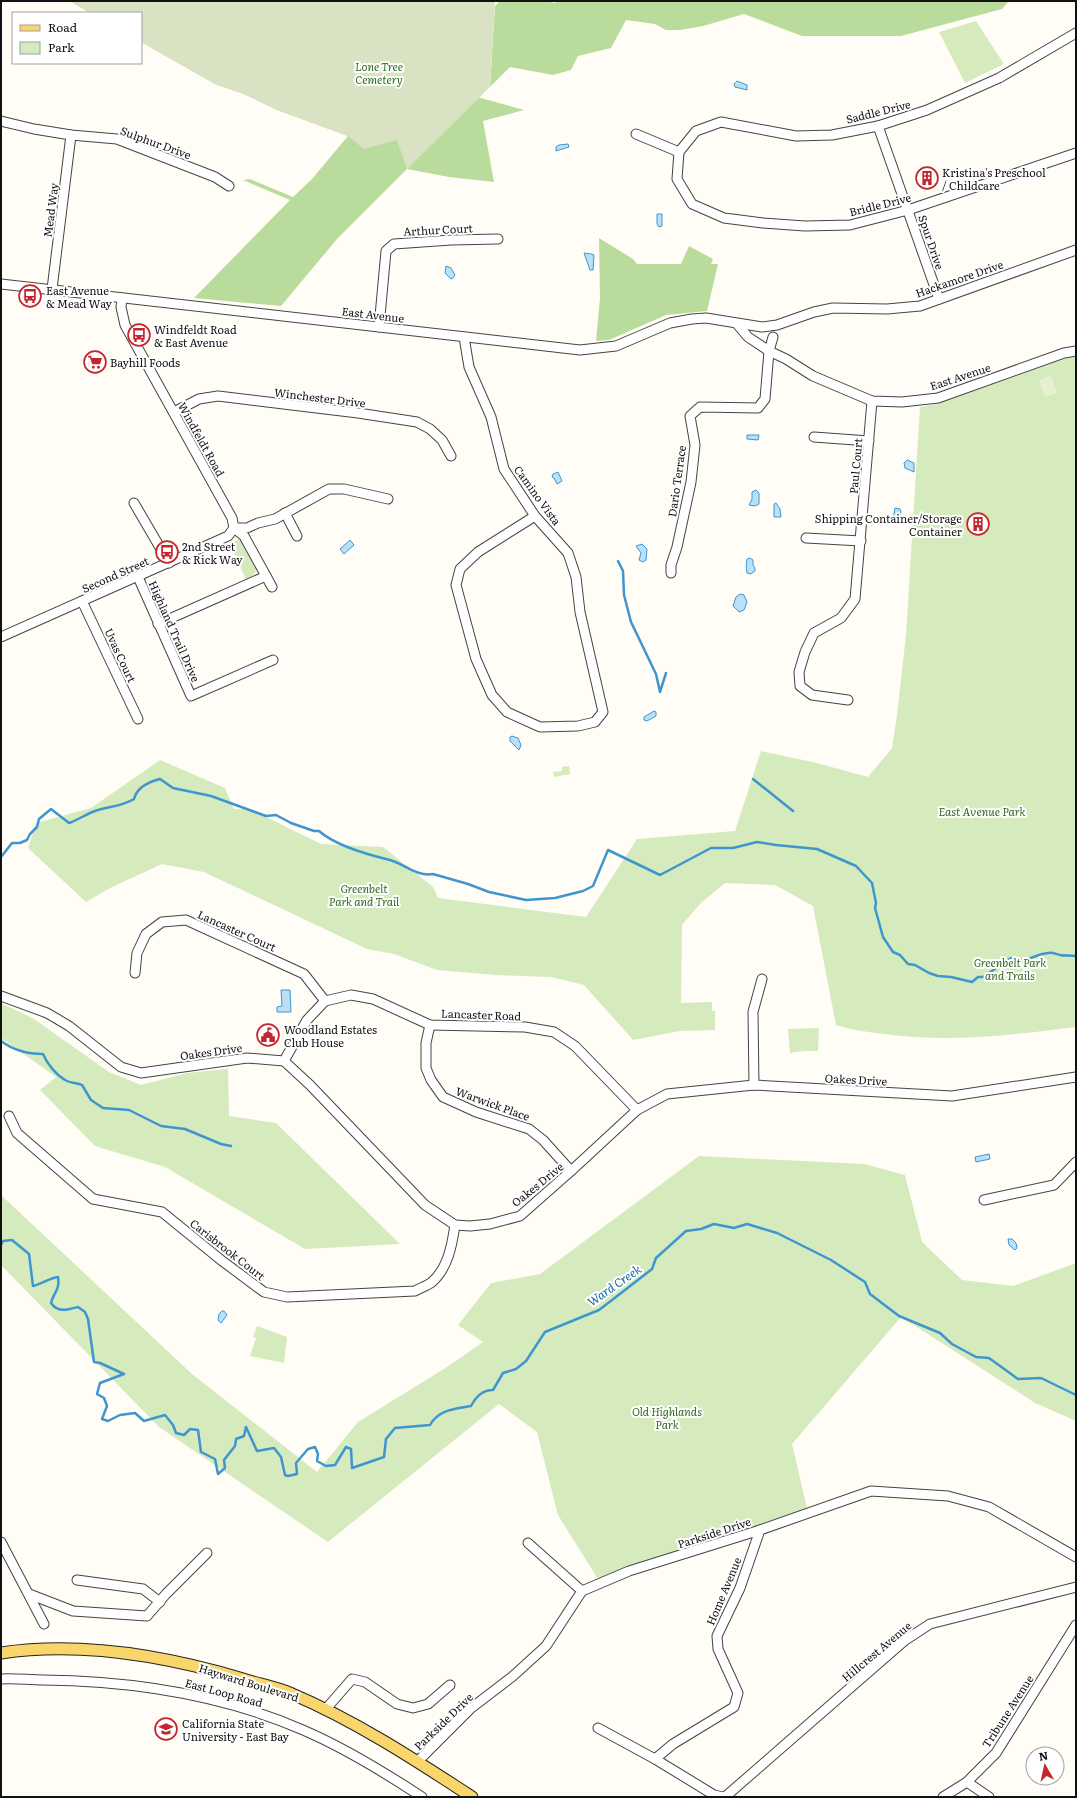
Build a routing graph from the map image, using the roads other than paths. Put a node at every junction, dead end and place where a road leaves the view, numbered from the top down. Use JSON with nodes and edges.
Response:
{"nodes":[{"id":1,"x":1076,"y":33,"type":"edge"},
{"id":2,"x":1,"y":121,"type":"edge"},
{"id":3,"x":878,"y":126,"type":"junction"},
{"id":4,"x":636,"y":134,"type":"dead end"},
{"id":5,"x":71,"y":135,"type":"junction"},
{"id":6,"x":679,"y":152,"type":"junction"},
{"id":7,"x":1076,"y":153,"type":"edge"},
{"id":8,"x":229,"y":186,"type":"dead end"},
{"id":9,"x":908,"y":210,"type":"junction"},
{"id":10,"x":498,"y":239,"type":"dead end"},
{"id":11,"x":1076,"y":250,"type":"edge"},
{"id":12,"x":1,"y":284,"type":"edge"},
{"id":13,"x":52,"y":289,"type":"junction"},
{"id":14,"x":122,"y":298,"type":"junction"},
{"id":15,"x":939,"y":299,"type":"junction"},
{"id":16,"x":737,"y":324,"type":"junction"},
{"id":17,"x":777,"y":325,"type":"junction"},
{"id":18,"x":379,"y":327,"type":"junction"},
{"id":19,"x":464,"y":337,"type":"junction"},
{"id":20,"x":773,"y":338,"type":"junction"},
{"id":21,"x":769,"y":351,"type":"junction"},
{"id":22,"x":1076,"y":351,"type":"edge"},
{"id":23,"x":786,"y":359,"type":"junction"},
{"id":24,"x":872,"y":401,"type":"junction"},
{"id":25,"x":174,"y":412,"type":"junction"},
{"id":26,"x":814,"y":437,"type":"dead end"},
{"id":27,"x":869,"y":441,"type":"junction"},
{"id":28,"x":451,"y":456,"type":"dead end"},
{"id":29,"x":388,"y":499,"type":"dead end"},
{"id":30,"x":134,"y":503,"type":"dead end"},
{"id":31,"x":285,"y":513,"type":"junction"},
{"id":32,"x":535,"y":516,"type":"junction"},
{"id":33,"x":234,"y":528,"type":"junction"},
{"id":34,"x":297,"y":536,"type":"dead end"},
{"id":35,"x":806,"y":538,"type":"dead end"},
{"id":36,"x":861,"y":541,"type":"junction"},
{"id":37,"x":169,"y":563,"type":"junction"},
{"id":38,"x":671,"y":573,"type":"dead end"},
{"id":39,"x":266,"y":576,"type":"junction"},
{"id":40,"x":138,"y":577,"type":"junction"},
{"id":41,"x":272,"y":587,"type":"dead end"},
{"id":42,"x":82,"y":601,"type":"junction"},
{"id":43,"x":158,"y":624,"type":"junction"},
{"id":44,"x":1,"y":637,"type":"edge"},
{"id":45,"x":273,"y":660,"type":"dead end"},
{"id":46,"x":848,"y":700,"type":"dead end"},
{"id":47,"x":138,"y":719,"type":"dead end"},
{"id":48,"x":135,"y":973,"type":"dead end"},
{"id":49,"x":762,"y":979,"type":"dead end"},
{"id":50,"x":1,"y":996,"type":"edge"},
{"id":51,"x":324,"y":1001,"type":"junction"},
{"id":52,"x":430,"y":1025,"type":"junction"},
{"id":53,"x":284,"y":1061,"type":"junction"},
{"id":54,"x":1076,"y":1077,"type":"edge"},
{"id":55,"x":754,"y":1085,"type":"junction"},
{"id":56,"x":637,"y":1110,"type":"junction"},
{"id":57,"x":9,"y":1116,"type":"dead end"},
{"id":58,"x":1076,"y":1162,"type":"edge"},
{"id":59,"x":571,"y":1171,"type":"junction"},
{"id":60,"x":984,"y":1200,"type":"dead end"},
{"id":61,"x":455,"y":1225,"type":"junction"},
{"id":62,"x":760,"y":1530,"type":"junction"},
{"id":63,"x":1,"y":1542,"type":"edge"},
{"id":64,"x":528,"y":1543,"type":"dead end"},
{"id":65,"x":207,"y":1554,"type":"dead end"},
{"id":66,"x":1076,"y":1557,"type":"edge"},
{"id":67,"x":77,"y":1580,"type":"dead end"},
{"id":68,"x":1076,"y":1587,"type":"edge"},
{"id":69,"x":582,"y":1591,"type":"junction"},
{"id":70,"x":29,"y":1594,"type":"junction"},
{"id":71,"x":160,"y":1602,"type":"junction"},
{"id":72,"x":44,"y":1624,"type":"dead end"},
{"id":73,"x":1076,"y":1625,"type":"edge"},
{"id":74,"x":1,"y":1654,"type":"edge"},
{"id":75,"x":1,"y":1679,"type":"edge"},
{"id":76,"x":450,"y":1685,"type":"dead end"},
{"id":77,"x":325,"y":1710,"type":"junction"},
{"id":78,"x":598,"y":1728,"type":"dead end"},
{"id":79,"x":655,"y":1759,"type":"junction"},
{"id":80,"x":417,"y":1762,"type":"junction"},
{"id":81,"x":967,"y":1782,"type":"junction"},
{"id":82,"x":422,"y":1797,"type":"edge"},
{"id":83,"x":472,"y":1797,"type":"edge"},
{"id":84,"x":724,"y":1797,"type":"edge"},
{"id":85,"x":943,"y":1797,"type":"edge"},
{"id":86,"x":989,"y":1797,"type":"edge"}],
"edges":[{"from":1,"to":3,"type":"street","name":"Saddle Drive"},
{"from":2,"to":5,"type":"street","name":"Sulphur Drive"},
{"from":3,"to":6,"type":"street","name":"Saddle Drive"},
{"from":3,"to":9,"type":"street","name":"Spur Drive"},
{"from":4,"to":6,"type":"street"},
{"from":5,"to":8,"type":"street","name":"Sulphur Drive"},
{"from":5,"to":13,"type":"street","name":"Mead Way"},
{"from":6,"to":9,"type":"street","name":"Bridle Drive"},
{"from":7,"to":9,"type":"street","name":"Bridle Drive"},
{"from":9,"to":15,"type":"street","name":"Spur Drive"},
{"from":10,"to":18,"type":"street","name":"Arthur Court"},
{"from":11,"to":15,"type":"street","name":"Hackamore Drive"},
{"from":12,"to":13,"type":"street","name":"East Avenue"},
{"from":13,"to":14,"type":"street","name":"East Avenue"},
{"from":14,"to":18,"type":"street","name":"East Avenue"},
{"from":14,"to":25,"type":"street","name":"Windfeldt Road"},
{"from":15,"to":17,"type":"street","name":"Hackamore Drive"},
{"from":16,"to":17,"type":"street","name":"East Avenue"},
{"from":16,"to":19,"type":"street","name":"East Avenue"},
{"from":16,"to":21,"type":"street","name":"East Avenue"},
{"from":17,"to":20,"type":"street"},
{"from":18,"to":19,"type":"street","name":"East Avenue"},
{"from":19,"to":32,"type":"street","name":"Camino Vista"},
{"from":20,"to":21,"type":"street","name":"Dario Terrace"},
{"from":20,"to":23,"type":"street","name":"East Avenue"},
{"from":21,"to":23,"type":"street","name":"East Avenue"},
{"from":21,"to":38,"type":"street","name":"Dario Terrace"},
{"from":22,"to":24,"type":"street","name":"East Avenue"},
{"from":23,"to":24,"type":"street","name":"East Avenue"},
{"from":24,"to":27,"type":"street","name":"Paul Court"},
{"from":25,"to":28,"type":"street","name":"Winchester Drive"},
{"from":25,"to":33,"type":"street","name":"Windfeldt Road"},
{"from":26,"to":27,"type":"street"},
{"from":27,"to":36,"type":"street","name":"Paul Court"},
{"from":29,"to":31,"type":"street"},
{"from":30,"to":37,"type":"street"},
{"from":31,"to":33,"type":"street"},
{"from":31,"to":34,"type":"street"},
{"from":32,"to":32,"type":"street","name":"Camino Vista"},
{"from":33,"to":37,"type":"street","name":"Second Street"},
{"from":33,"to":39,"type":"street","name":"Windfeldt Road"},
{"from":35,"to":36,"type":"street"},
{"from":36,"to":46,"type":"street","name":"Paul Court"},
{"from":37,"to":40,"type":"street","name":"Second Street"},
{"from":39,"to":41,"type":"street","name":"Windfeldt Road"},
{"from":39,"to":43,"type":"street"},
{"from":40,"to":42,"type":"street","name":"Second Street"},
{"from":40,"to":43,"type":"street","name":"Highland Trail Drive"},
{"from":42,"to":44,"type":"street","name":"Second Street"},
{"from":42,"to":47,"type":"street","name":"Uvas Court"},
{"from":43,"to":45,"type":"street","name":"Highland Trail Drive"},
{"from":48,"to":51,"type":"street","name":"Lancaster Court"},
{"from":49,"to":55,"type":"street"},
{"from":50,"to":53,"type":"street","name":"Oakes Drive"},
{"from":51,"to":52,"type":"street","name":"Lancaster Road"},
{"from":51,"to":53,"type":"street"},
{"from":52,"to":56,"type":"street","name":"Lancaster Road"},
{"from":52,"to":59,"type":"street","name":"Warwick Place"},
{"from":53,"to":61,"type":"street"},
{"from":54,"to":55,"type":"street","name":"Oakes Drive"},
{"from":55,"to":56,"type":"street","name":"Oakes Drive"},
{"from":56,"to":59,"type":"street","name":"Oakes Drive"},
{"from":57,"to":61,"type":"street","name":"Carisbrook Court"},
{"from":58,"to":60,"type":"street"},
{"from":59,"to":61,"type":"street","name":"Oakes Drive"},
{"from":62,"to":66,"type":"street","name":"Parkside Drive"},
{"from":62,"to":69,"type":"street","name":"Parkside Drive"},
{"from":62,"to":79,"type":"street","name":"Home Avenue"},
{"from":63,"to":70,"type":"street"},
{"from":64,"to":69,"type":"street"},
{"from":65,"to":71,"type":"street"},
{"from":67,"to":71,"type":"street"},
{"from":68,"to":84,"type":"street","name":"Hillcrest Avenue"},
{"from":69,"to":80,"type":"street","name":"Parkside Drive"},
{"from":70,"to":71,"type":"street"},
{"from":70,"to":72,"type":"street"},
{"from":73,"to":81,"type":"street","name":"Tribune Avenue"},
{"from":74,"to":77,"type":"main road","name":"Hayward Boulevard"},
{"from":75,"to":82,"type":"street","name":"East Loop Road"},
{"from":76,"to":77,"type":"street"},
{"from":77,"to":80,"type":"main road","name":"Hayward Boulevard"},
{"from":78,"to":79,"type":"street","name":"Hillcrest Avenue"},
{"from":79,"to":84,"type":"street","name":"Hillcrest Avenue"},
{"from":80,"to":83,"type":"main road","name":"Hayward Boulevard"},
{"from":81,"to":85,"type":"street","name":"Tribune Avenue"},
{"from":81,"to":86,"type":"street"}]}
